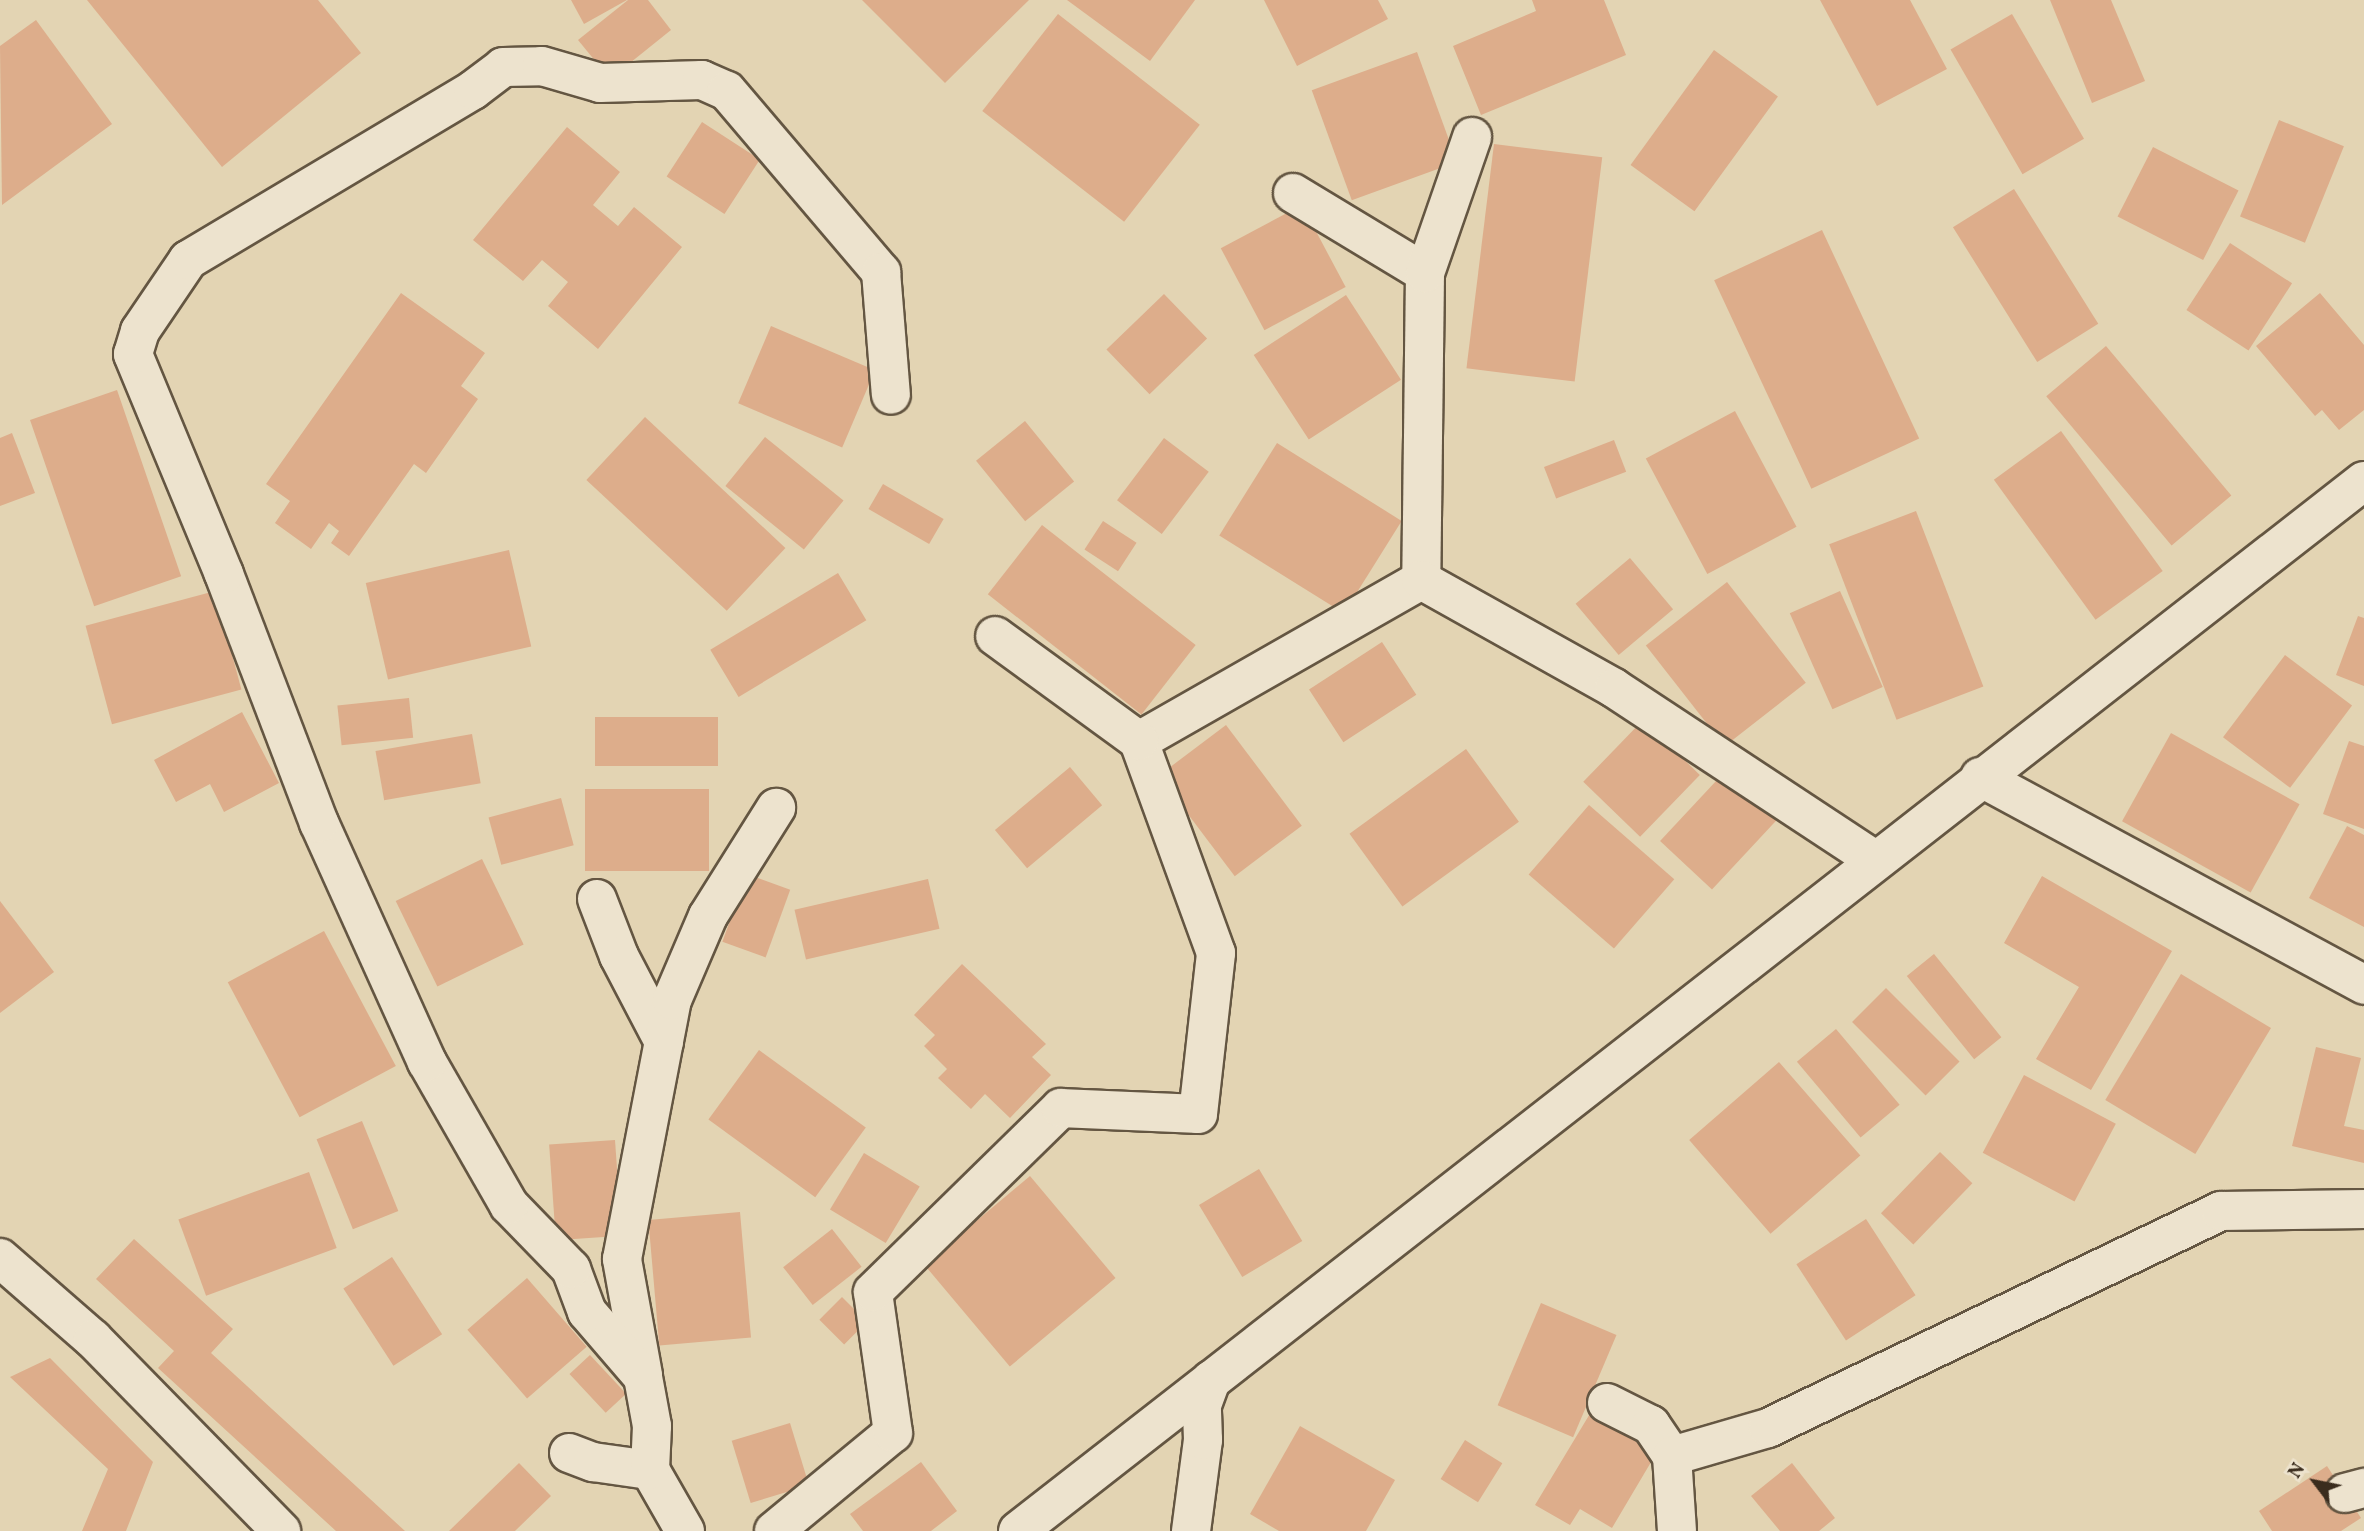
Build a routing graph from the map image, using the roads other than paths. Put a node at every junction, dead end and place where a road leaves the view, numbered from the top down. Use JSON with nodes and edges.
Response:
{"nodes":[{"id":1,"x":1472,"y":137,"type":"dead end"},
{"id":2,"x":1293,"y":193,"type":"dead end"},
{"id":3,"x":1425,"y":273,"type":"junction"},
{"id":4,"x":891,"y":395,"type":"dead end"},
{"id":5,"x":2364,"y":481,"type":"edge"},
{"id":6,"x":1421,"y":580,"type":"junction"},
{"id":7,"x":995,"y":636,"type":"dead end"},
{"id":8,"x":1139,"y":741,"type":"junction"},
{"id":9,"x":1980,"y":777,"type":"junction"},
{"id":10,"x":776,"y":808,"type":"dead end"},
{"id":11,"x":1875,"y":860,"type":"junction"},
{"id":12,"x":597,"y":899,"type":"dead end"},
{"id":13,"x":2364,"y":985,"type":"edge"},
{"id":14,"x":664,"y":1042,"type":"junction"},
{"id":15,"x":2364,"y":1209,"type":"edge"},
{"id":16,"x":0,"y":1258,"type":"edge"},
{"id":17,"x":643,"y":1377,"type":"junction"},
{"id":18,"x":1211,"y":1380,"type":"junction"},
{"id":19,"x":1607,"y":1403,"type":"dead end"},
{"id":20,"x":569,"y":1452,"type":"dead end"},
{"id":21,"x":1672,"y":1456,"type":"junction"},
{"id":22,"x":650,"y":1470,"type":"junction"},
{"id":23,"x":247,"y":1517,"type":"edge"},
{"id":24,"x":281,"y":1531,"type":"edge"},
{"id":25,"x":685,"y":1531,"type":"edge"},
{"id":26,"x":775,"y":1531,"type":"edge"},
{"id":27,"x":1018,"y":1531,"type":"edge"},
{"id":28,"x":1191,"y":1531,"type":"edge"},
{"id":29,"x":1677,"y":1531,"type":"edge"}],
"edges":[{"from":1,"to":3,"type":"street"},
{"from":2,"to":3,"type":"street"},
{"from":3,"to":6,"type":"street"},
{"from":4,"to":17,"type":"street"},
{"from":5,"to":9,"type":"street"},
{"from":6,"to":8,"type":"street"},
{"from":6,"to":11,"type":"street"},
{"from":7,"to":8,"type":"street"},
{"from":8,"to":26,"type":"street"},
{"from":9,"to":11,"type":"street"},
{"from":9,"to":13,"type":"street"},
{"from":10,"to":14,"type":"street"},
{"from":11,"to":18,"type":"street"},
{"from":12,"to":14,"type":"street"},
{"from":14,"to":17,"type":"street"},
{"from":15,"to":21,"type":"street"},
{"from":16,"to":23,"type":"street"},
{"from":17,"to":22,"type":"street"},
{"from":18,"to":27,"type":"street"},
{"from":18,"to":28,"type":"street"},
{"from":19,"to":21,"type":"street"},
{"from":20,"to":22,"type":"street"},
{"from":21,"to":29,"type":"street"},
{"from":22,"to":25,"type":"street"},
{"from":23,"to":24,"type":"street"}]}
